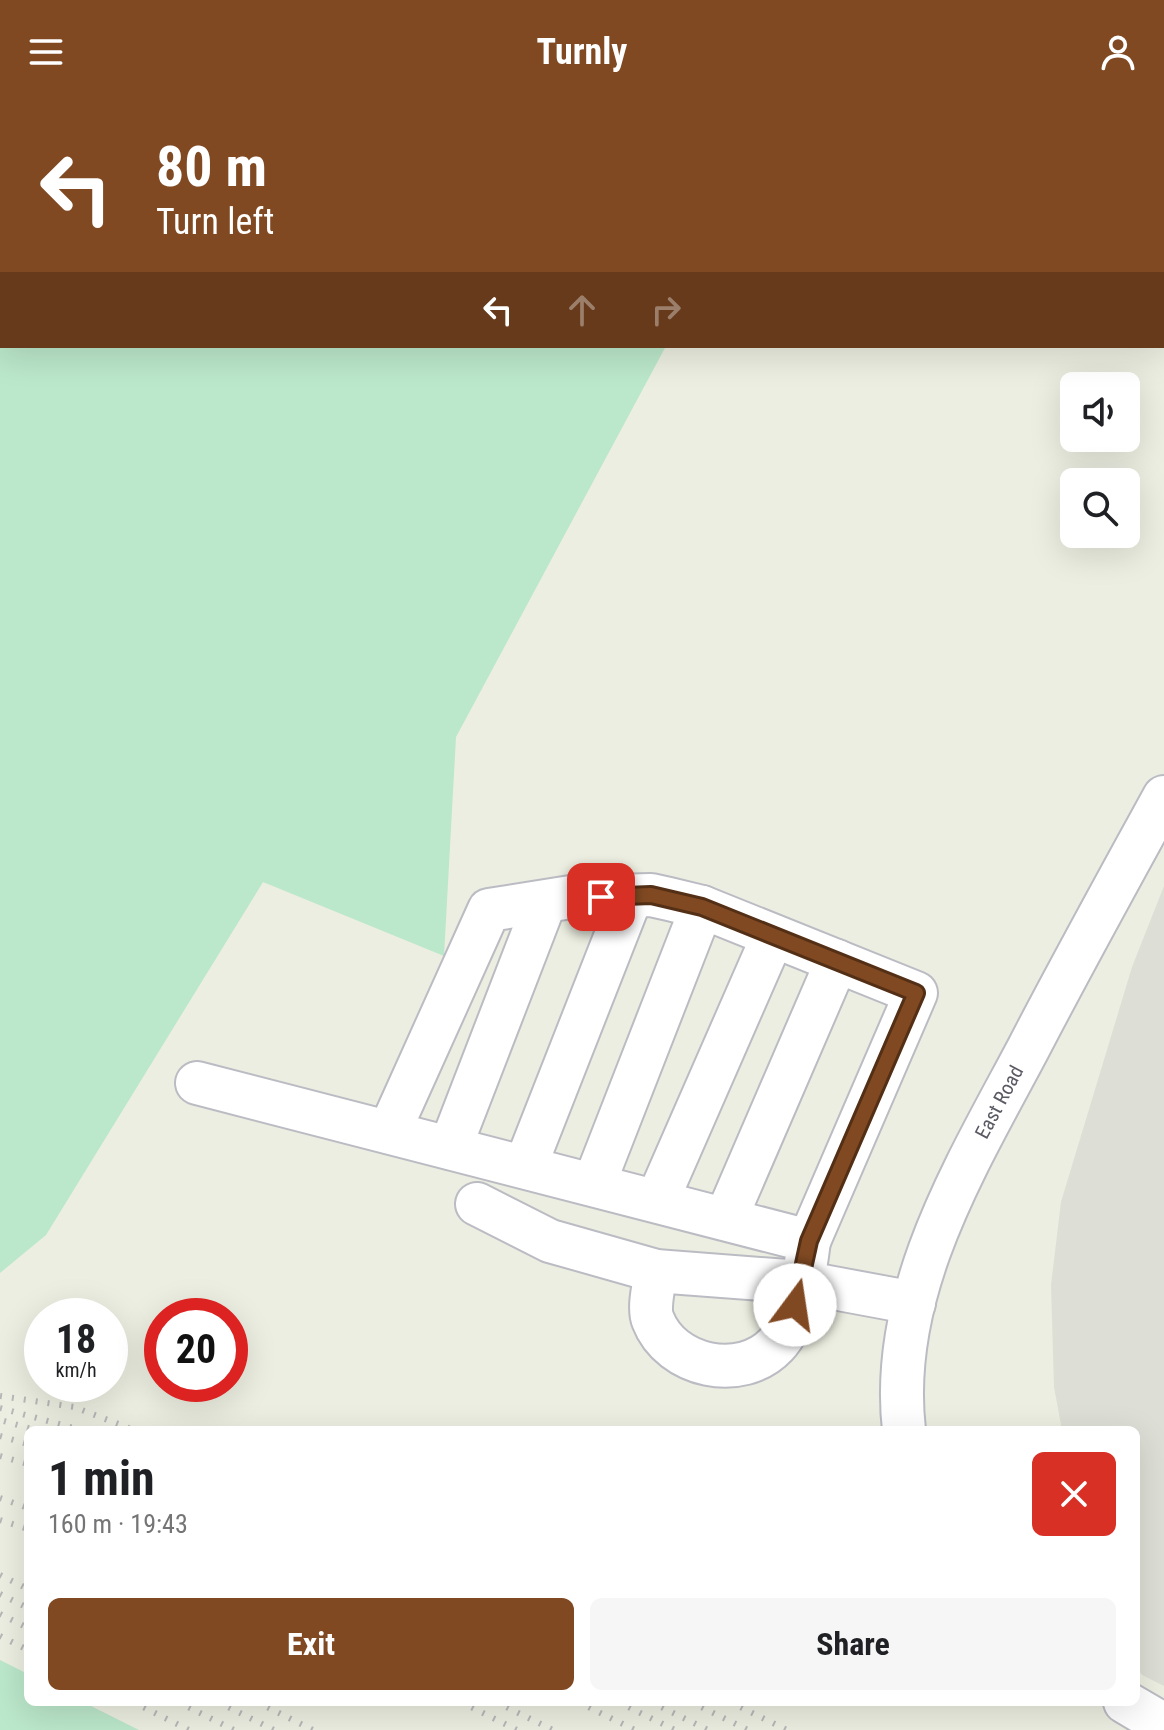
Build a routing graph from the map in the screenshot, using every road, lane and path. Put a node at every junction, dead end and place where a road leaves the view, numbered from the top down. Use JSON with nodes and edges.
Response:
{"nodes":[{"id":1,"x":1164,"y":797,"type":"edge"},
{"id":2,"x":631,"y":897,"type":"junction"},
{"id":3,"x":545,"y":902,"type":"junction"},
{"id":4,"x":702,"y":907,"type":"junction"},
{"id":5,"x":773,"y":936,"type":"junction"},
{"id":6,"x":837,"y":961,"type":"junction"},
{"id":7,"x":197,"y":1083,"type":"dead end"},
{"id":8,"x":389,"y":1132,"type":"junction"},
{"id":9,"x":450,"y":1148,"type":"junction"},
{"id":10,"x":525,"y":1167,"type":"junction"},
{"id":11,"x":594,"y":1184,"type":"junction"},
{"id":12,"x":657,"y":1201,"type":"junction"},
{"id":13,"x":477,"y":1204,"type":"dead end"},
{"id":14,"x":726,"y":1218,"type":"junction"},
{"id":15,"x":809,"y":1241,"type":"junction"},
{"id":16,"x":656,"y":1271,"type":"junction"},
{"id":17,"x":801,"y":1282,"type":"junction"},
{"id":18,"x":914,"y":1303,"type":"junction"},
{"id":19,"x":904,"y":1426,"type":"edge"},
{"id":20,"x":1132,"y":1706,"type":"edge"},
{"id":21,"x":1164,"y":1725,"type":"edge"}],
"edges":[{"from":1,"to":18,"type":"street","name":"East Road"},
{"from":2,"to":3,"type":"street"},
{"from":2,"to":4,"type":"street"},
{"from":2,"to":10,"type":"street"},
{"from":3,"to":8,"type":"street"},
{"from":3,"to":9,"type":"street"},
{"from":4,"to":5,"type":"street"},
{"from":4,"to":11,"type":"street"},
{"from":5,"to":6,"type":"street"},
{"from":5,"to":12,"type":"street"},
{"from":6,"to":14,"type":"street"},
{"from":6,"to":15,"type":"street"},
{"from":7,"to":8,"type":"street"},
{"from":8,"to":9,"type":"street"},
{"from":9,"to":10,"type":"street"},
{"from":10,"to":11,"type":"street"},
{"from":11,"to":12,"type":"street"},
{"from":12,"to":14,"type":"street"},
{"from":13,"to":16,"type":"street"},
{"from":14,"to":15,"type":"street"},
{"from":15,"to":17,"type":"street"},
{"from":16,"to":17,"type":"street"},
{"from":16,"to":17,"type":"street"},
{"from":17,"to":18,"type":"street"},
{"from":18,"to":19,"type":"street","name":"East Road"},
{"from":20,"to":21,"type":"street"}]}
